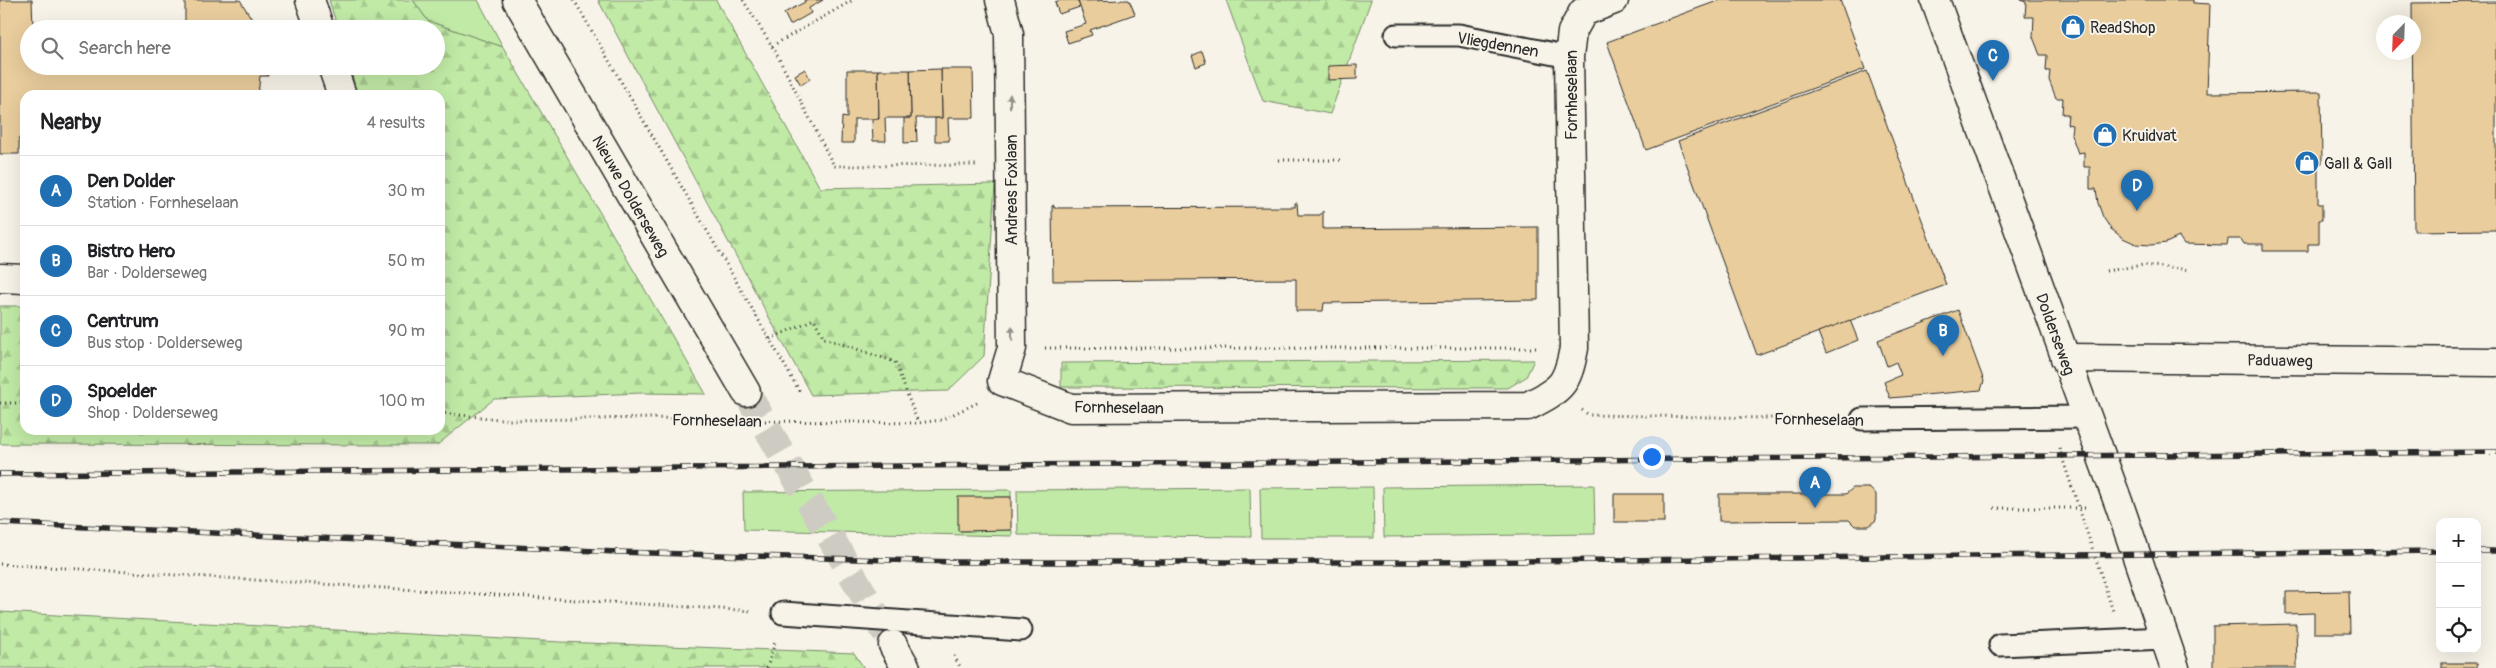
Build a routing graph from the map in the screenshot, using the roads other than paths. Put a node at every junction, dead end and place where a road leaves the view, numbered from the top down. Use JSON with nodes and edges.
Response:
{"nodes":[{"id":1,"x":310,"y":0,"type":"edge"},
{"id":2,"x":517,"y":0,"type":"edge"},
{"id":3,"x":1000,"y":0,"type":"edge"},
{"id":4,"x":1614,"y":0,"type":"edge"},
{"id":5,"x":1936,"y":0,"type":"edge"},
{"id":6,"x":317,"y":20,"type":"edge"},
{"id":7,"x":1396,"y":35,"type":"dead end"},
{"id":8,"x":1569,"y":57,"type":"junction"},
{"id":9,"x":335,"y":75,"type":"edge"},
{"id":10,"x":340,"y":90,"type":"edge"},
{"id":11,"x":0,"y":278,"type":"edge"},
{"id":12,"x":20,"y":279,"type":"edge"},
{"id":13,"x":2065,"y":358,"type":"junction"},
{"id":14,"x":2496,"y":362,"type":"edge"},
{"id":15,"x":1002,"y":381,"type":"joint"},
{"id":16,"x":746,"y":392,"type":"tunnel mouth"},
{"id":17,"x":2088,"y":417,"type":"junction"},
{"id":18,"x":1862,"y":420,"type":"road end"},
{"id":19,"x":783,"y":613,"type":"road end"},
{"id":20,"x":1021,"y":630,"type":"dead end"},
{"id":21,"x":2165,"y":638,"type":"junction"},
{"id":22,"x":2000,"y":645,"type":"dead end"},
{"id":23,"x":2175,"y":668,"type":"edge"}],
"edges":[{"from":1,"to":6,"type":"street"},
{"from":2,"to":16,"type":"street","name":"Nieuwe Dolderseweg"},
{"from":15,"to":3,"type":"street","name":"Andreas Foxlaan","one_way":true},
{"from":4,"to":8,"type":"street","name":"Fornheselaan"},
{"from":5,"to":13,"type":"street","name":"Dolderseweg"},
{"from":7,"to":8,"type":"lane","name":"Vliegdennen"},
{"from":8,"to":15,"type":"street","name":"Fornheselaan"},
{"from":9,"to":10,"type":"street"},
{"from":11,"to":12,"type":"street"},
{"from":13,"to":14,"type":"street","name":"Paduaweg"},
{"from":13,"to":17,"type":"street","name":"Dolderseweg"},
{"from":17,"to":18,"type":"lane","name":"Fornheselaan"},
{"from":17,"to":21,"type":"street","name":"Dolderseweg"},
{"from":19,"to":20,"type":"lane"},
{"from":21,"to":22,"type":"lane"},
{"from":21,"to":23,"type":"street","name":"Dolderseweg"}]}
